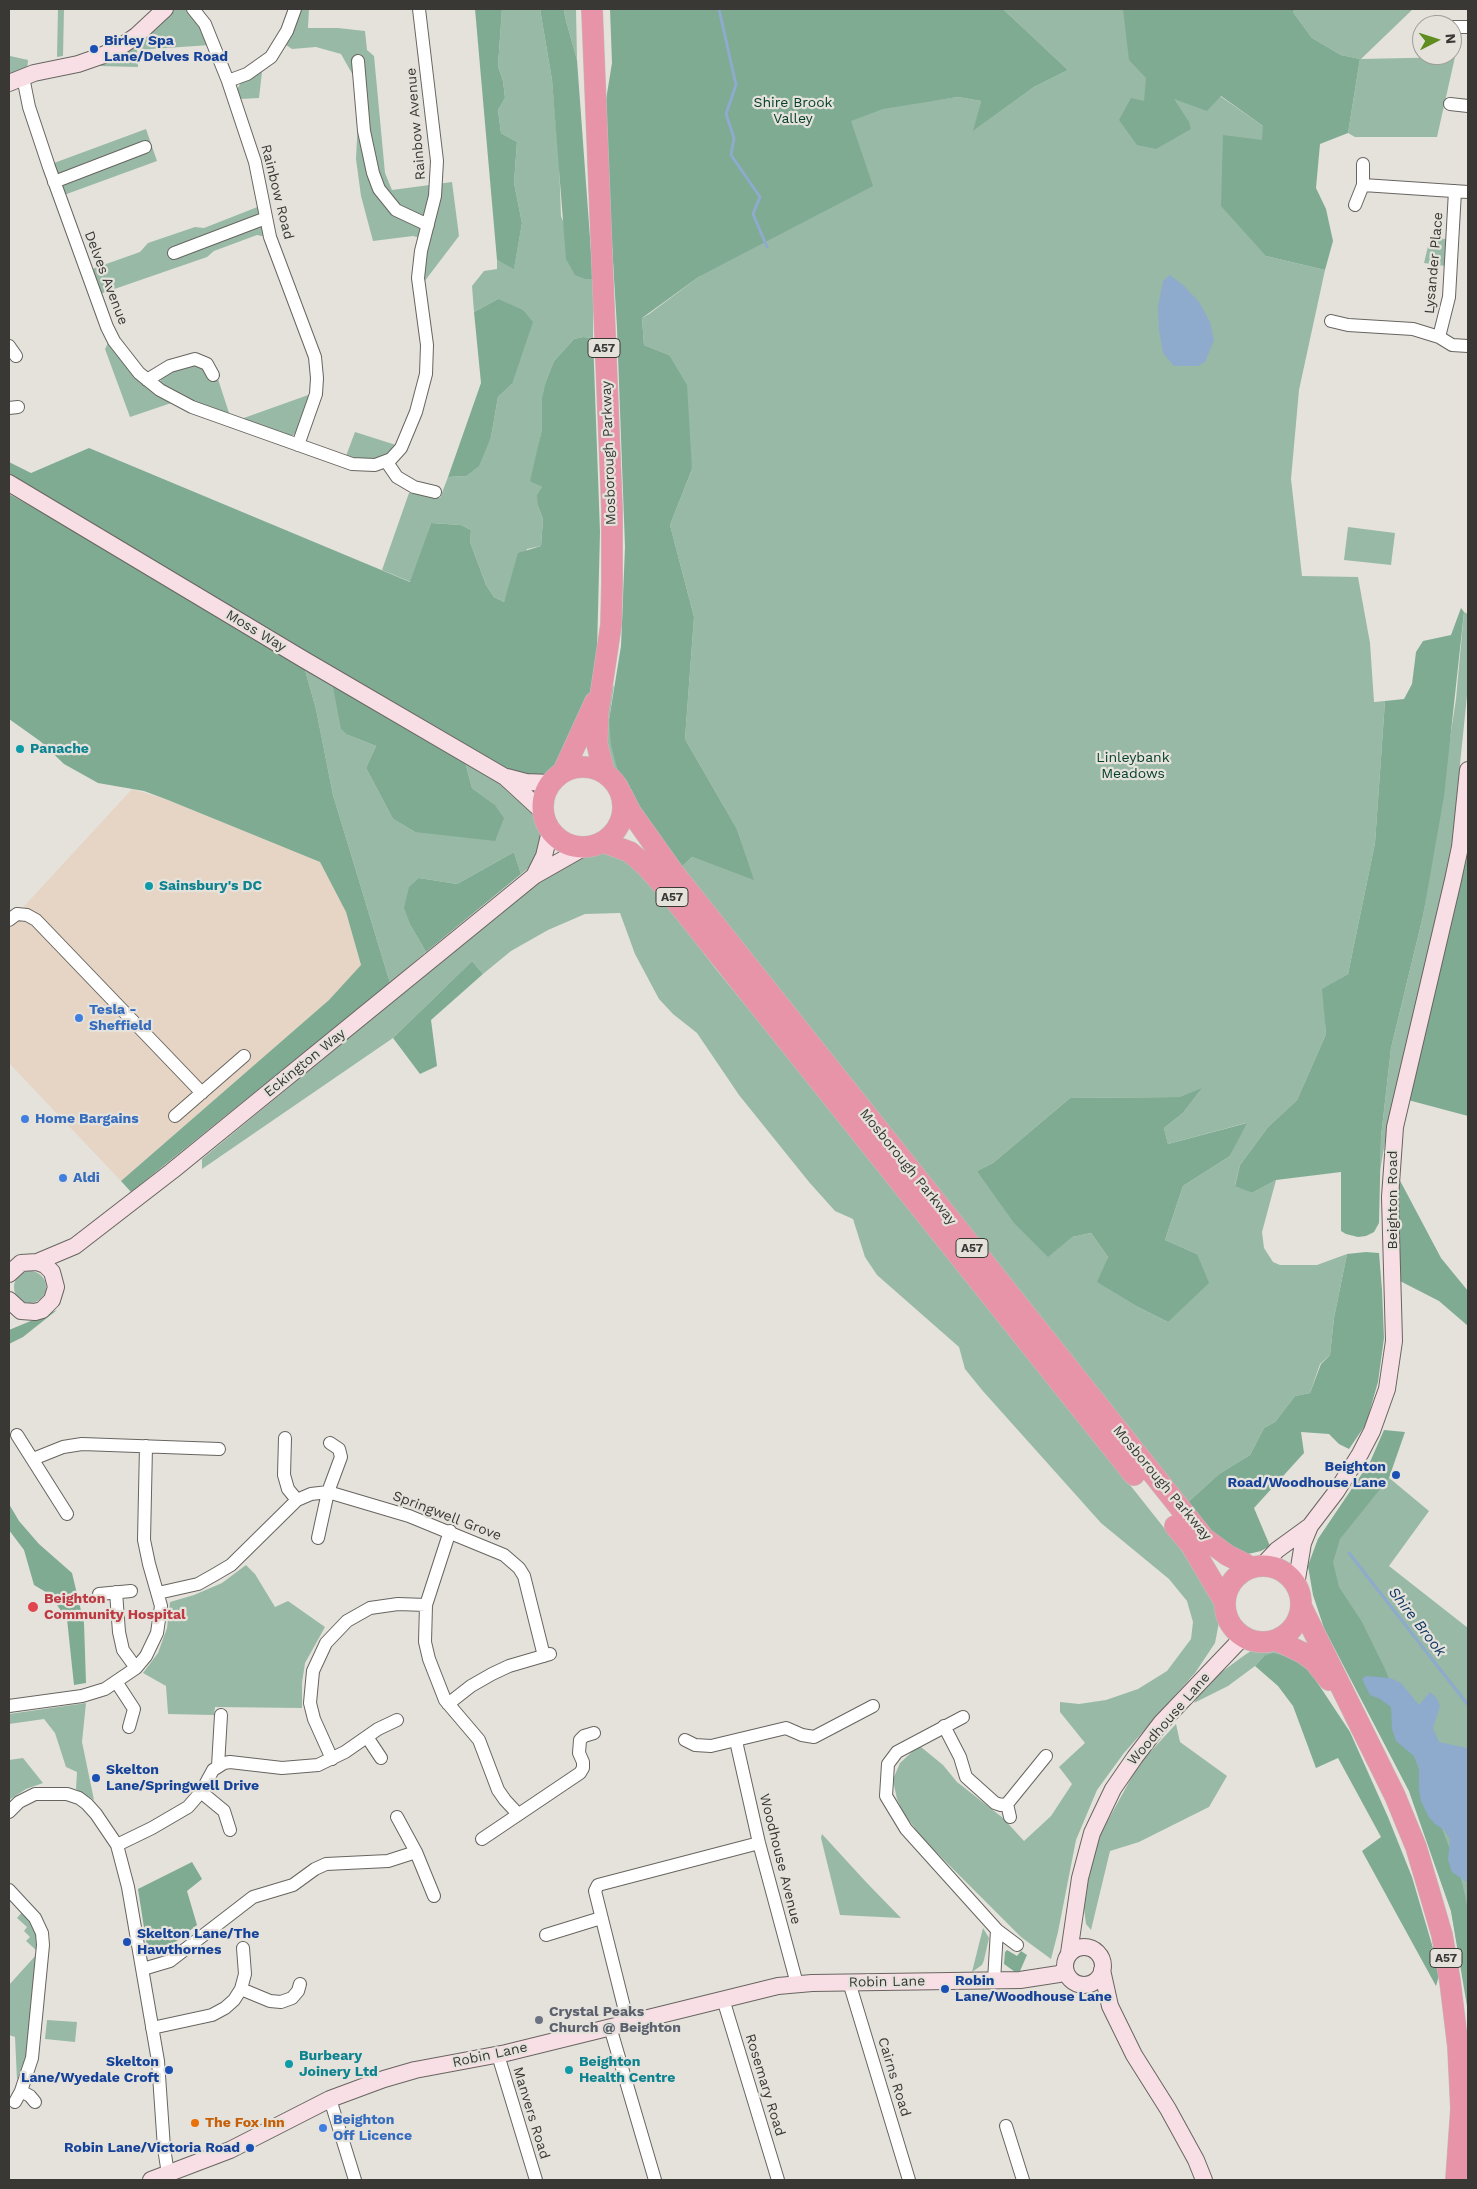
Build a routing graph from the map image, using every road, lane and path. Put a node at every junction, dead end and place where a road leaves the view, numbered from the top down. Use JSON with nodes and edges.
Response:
{"nodes":[{"id":1,"x":165,"y":9,"type":"edge"},
{"id":2,"x":193,"y":9,"type":"edge"},
{"id":3,"x":295,"y":9,"type":"edge"},
{"id":4,"x":419,"y":9,"type":"edge"},
{"id":5,"x":592,"y":9,"type":"edge"},
{"id":6,"x":358,"y":61,"type":"dead end"},
{"id":7,"x":16,"y":80,"type":"edge"},
{"id":8,"x":228,"y":81,"type":"junction"},
{"id":9,"x":1450,"y":104,"type":"dead end"},
{"id":10,"x":1468,"y":106,"type":"edge"},
{"id":11,"x":145,"y":147,"type":"dead end"},
{"id":12,"x":1363,"y":164,"type":"dead end"},
{"id":13,"x":54,"y":182,"type":"junction"},
{"id":14,"x":1363,"y":185,"type":"junction"},
{"id":15,"x":1455,"y":192,"type":"junction"},
{"id":16,"x":1468,"y":192,"type":"edge"},
{"id":17,"x":1355,"y":205,"type":"dead end"},
{"id":18,"x":266,"y":218,"type":"junction"},
{"id":19,"x":428,"y":225,"type":"junction"},
{"id":20,"x":174,"y":253,"type":"dead end"},
{"id":21,"x":1330,"y":322,"type":"dead end"},
{"id":22,"x":1440,"y":337,"type":"junction"},
{"id":23,"x":1468,"y":346,"type":"edge"},
{"id":24,"x":214,"y":375,"type":"dead end"},
{"id":25,"x":147,"y":380,"type":"junction"},
{"id":26,"x":298,"y":445,"type":"junction"},
{"id":27,"x":386,"y":461,"type":"junction"},
{"id":28,"x":9,"y":483,"type":"edge"},
{"id":29,"x":435,"y":492,"type":"dead end"},
{"id":30,"x":602,"y":686,"type":"junction"},
{"id":31,"x":1468,"y":770,"type":"edge"},
{"id":32,"x":604,"y":772,"type":"junction"},
{"id":33,"x":505,"y":777,"type":"junction"},
{"id":34,"x":557,"y":777,"type":"junction"},
{"id":35,"x":622,"y":795,"type":"junction"},
{"id":36,"x":547,"y":821,"type":"junction"},
{"id":37,"x":594,"y":845,"type":"junction"},
{"id":38,"x":534,"y":876,"type":"junction"},
{"id":39,"x":9,"y":920,"type":"edge"},
{"id":40,"x":244,"y":1056,"type":"dead end"},
{"id":41,"x":202,"y":1093,"type":"junction"},
{"id":42,"x":175,"y":1116,"type":"dead end"},
{"id":43,"x":75,"y":1246,"type":"junction"},
{"id":44,"x":37,"y":1262,"type":"junction"},
{"id":45,"x":11,"y":1268,"type":"edge"},
{"id":46,"x":56,"y":1280,"type":"junction"},
{"id":47,"x":9,"y":1300,"type":"edge"},
{"id":48,"x":35,"y":1312,"type":"junction"},
{"id":49,"x":9,"y":1320,"type":"edge"},
{"id":50,"x":17,"y":1435,"type":"dead end"},
{"id":51,"x":285,"y":1438,"type":"dead end"},
{"id":52,"x":330,"y":1443,"type":"dead end"},
{"id":53,"x":146,"y":1446,"type":"junction"},
{"id":54,"x":219,"y":1449,"type":"dead end"},
{"id":55,"x":34,"y":1460,"type":"junction"},
{"id":56,"x":328,"y":1492,"type":"junction"},
{"id":57,"x":297,"y":1500,"type":"junction"},
{"id":58,"x":67,"y":1514,"type":"dead end"},
{"id":59,"x":1310,"y":1526,"type":"junction"},
{"id":60,"x":450,"y":1531,"type":"junction"},
{"id":61,"x":318,"y":1538,"type":"dead end"},
{"id":62,"x":1257,"y":1566,"type":"junction"},
{"id":63,"x":1296,"y":1585,"type":"junction"},
{"id":64,"x":131,"y":1591,"type":"dead end"},
{"id":65,"x":116,"y":1592,"type":"junction"},
{"id":66,"x":158,"y":1592,"type":"junction"},
{"id":67,"x":99,"y":1594,"type":"dead end"},
{"id":68,"x":1224,"y":1601,"type":"junction"},
{"id":69,"x":426,"y":1605,"type":"junction"},
{"id":70,"x":1301,"y":1606,"type":"junction"},
{"id":71,"x":1243,"y":1637,"type":"junction"},
{"id":72,"x":1276,"y":1640,"type":"junction"},
{"id":73,"x":136,"y":1668,"type":"junction"},
{"id":74,"x":117,"y":1683,"type":"junction"},
{"id":75,"x":448,"y":1704,"type":"junction"},
{"id":76,"x":1350,"y":1705,"type":"junction"},
{"id":77,"x":9,"y":1706,"type":"edge"},
{"id":78,"x":872,"y":1706,"type":"dead end"},
{"id":79,"x":221,"y":1715,"type":"dead end"},
{"id":80,"x":963,"y":1717,"type":"dead end"},
{"id":81,"x":397,"y":1720,"type":"dead end"},
{"id":82,"x":944,"y":1726,"type":"junction"},
{"id":83,"x":129,"y":1727,"type":"dead end"},
{"id":84,"x":594,"y":1733,"type":"dead end"},
{"id":85,"x":367,"y":1737,"type":"junction"},
{"id":86,"x":685,"y":1740,"type":"dead end"},
{"id":87,"x":736,"y":1741,"type":"junction"},
{"id":88,"x":1046,"y":1756,"type":"dead end"},
{"id":89,"x":382,"y":1758,"type":"dead end"},
{"id":90,"x":332,"y":1759,"type":"junction"},
{"id":91,"x":218,"y":1766,"type":"junction"},
{"id":92,"x":202,"y":1792,"type":"junction"},
{"id":93,"x":9,"y":1812,"type":"edge"},
{"id":94,"x":518,"y":1814,"type":"junction"},
{"id":95,"x":397,"y":1817,"type":"dead end"},
{"id":96,"x":230,"y":1830,"type":"dead end"},
{"id":97,"x":482,"y":1839,"type":"dead end"},
{"id":98,"x":759,"y":1842,"type":"junction"},
{"id":99,"x":117,"y":1846,"type":"junction"},
{"id":100,"x":416,"y":1852,"type":"junction"},
{"id":101,"x":9,"y":1890,"type":"edge"},
{"id":102,"x":434,"y":1896,"type":"dead end"},
{"id":103,"x":601,"y":1918,"type":"junction"},
{"id":104,"x":1075,"y":1923,"type":"junction"},
{"id":105,"x":997,"y":1930,"type":"junction"},
{"id":106,"x":546,"y":1935,"type":"dead end"},
{"id":107,"x":1017,"y":1945,"type":"dead end"},
{"id":108,"x":1088,"y":1947,"type":"junction"},
{"id":109,"x":243,"y":1948,"type":"dead end"},
{"id":110,"x":1069,"y":1953,"type":"junction"},
{"id":111,"x":143,"y":1969,"type":"junction"},
{"id":112,"x":1065,"y":1970,"type":"junction"},
{"id":113,"x":1102,"y":1970,"type":"junction"},
{"id":114,"x":994,"y":1981,"type":"junction"},
{"id":115,"x":849,"y":1982,"type":"junction"},
{"id":116,"x":300,"y":1984,"type":"dead end"},
{"id":117,"x":797,"y":1984,"type":"junction"},
{"id":118,"x":1090,"y":1984,"type":"junction"},
{"id":119,"x":241,"y":1989,"type":"junction"},
{"id":120,"x":723,"y":1999,"type":"junction"},
{"id":121,"x":1107,"y":1999,"type":"junction"},
{"id":122,"x":628,"y":2023,"type":"junction"},
{"id":123,"x":152,"y":2028,"type":"junction"},
{"id":124,"x":610,"y":2028,"type":"junction"},
{"id":125,"x":498,"y":2055,"type":"junction"},
{"id":126,"x":330,"y":2099,"type":"junction"},
{"id":127,"x":35,"y":2102,"type":"dead end"},
{"id":128,"x":1006,"y":2126,"type":"dead end"},
{"id":129,"x":168,"y":2174,"type":"junction"},
{"id":130,"x":152,"y":2180,"type":"edge"},
{"id":131,"x":355,"y":2180,"type":"edge"},
{"id":132,"x":536,"y":2180,"type":"edge"},
{"id":133,"x":655,"y":2180,"type":"edge"},
{"id":134,"x":778,"y":2180,"type":"edge"},
{"id":135,"x":909,"y":2180,"type":"edge"},
{"id":136,"x":1023,"y":2180,"type":"edge"},
{"id":137,"x":1204,"y":2180,"type":"edge"},
{"id":138,"x":1456,"y":2180,"type":"edge"}],
"edges":[{"from":1,"to":7,"type":"street"},
{"from":2,"to":8,"type":"street","name":"Rainbow Road"},
{"from":3,"to":8,"type":"street"},
{"from":4,"to":19,"type":"street","name":"Rainbow Avenue"},
{"from":5,"to":30,"type":"highway","name":"Mosborough Parkway","number":"A57"},
{"from":6,"to":19,"type":"street"},
{"from":7,"to":13,"type":"street","name":"Delves Avenue"},
{"from":8,"to":18,"type":"street","name":"Rainbow Road"},
{"from":9,"to":10,"type":"street"},
{"from":11,"to":13,"type":"street"},
{"from":12,"to":14,"type":"street"},
{"from":13,"to":25,"type":"street","name":"Delves Avenue"},
{"from":14,"to":15,"type":"street"},
{"from":14,"to":17,"type":"street"},
{"from":15,"to":16,"type":"street"},
{"from":15,"to":22,"type":"street","name":"Lysander Place"},
{"from":18,"to":20,"type":"street"},
{"from":18,"to":26,"type":"street","name":"Rainbow Road"},
{"from":19,"to":27,"type":"street","name":"Rainbow Avenue"},
{"from":21,"to":22,"type":"street"},
{"from":22,"to":23,"type":"street"},
{"from":24,"to":25,"type":"street"},
{"from":25,"to":26,"type":"street","name":"Delves Avenue"},
{"from":26,"to":27,"type":"street"},
{"from":27,"to":29,"type":"street"},
{"from":28,"to":33,"type":"street","name":"Moss Way"},
{"from":30,"to":32,"type":"highway","name":"Mosborough Parkway","number":"A57"},
{"from":30,"to":34,"type":"highway","name":"Mosborough Parkway","number":"A57"},
{"from":31,"to":59,"type":"street","name":"Beighton Road"},
{"from":32,"to":34,"type":"highway"},
{"from":32,"to":35,"type":"highway","number":"A57"},
{"from":33,"to":34,"type":"street","name":"Moss Way"},
{"from":33,"to":36,"type":"street","name":"Moss Way"},
{"from":34,"to":36,"type":"highway","number":"A57"},
{"from":35,"to":37,"type":"highway"},
{"from":35,"to":62,"type":"highway","name":"Mosborough Parkway","number":"A57"},
{"from":36,"to":37,"type":"highway","number":"A57"},
{"from":36,"to":38,"type":"street","name":"Eckington Way"},
{"from":37,"to":38,"type":"street","name":"Eckington Way"},
{"from":37,"to":68,"type":"highway","name":"Mosborough Parkway","number":"A57"},
{"from":38,"to":43,"type":"street","name":"Eckington Way"},
{"from":39,"to":41,"type":"street"},
{"from":40,"to":41,"type":"street"},
{"from":41,"to":42,"type":"street"},
{"from":43,"to":44,"type":"street","name":"Eckington Way"},
{"from":43,"to":46,"type":"street","name":"Eckington Way"},
{"from":44,"to":45,"type":"street","name":"Eckington Way"},
{"from":44,"to":46,"type":"street"},
{"from":46,"to":48,"type":"street","name":"Eckington Way"},
{"from":47,"to":48,"type":"street"},
{"from":48,"to":49,"type":"street"},
{"from":50,"to":55,"type":"street"},
{"from":51,"to":57,"type":"street"},
{"from":52,"to":56,"type":"street"},
{"from":53,"to":54,"type":"street"},
{"from":53,"to":55,"type":"street"},
{"from":53,"to":66,"type":"street"},
{"from":55,"to":58,"type":"street"},
{"from":56,"to":57,"type":"street","name":"Springwell Grove"},
{"from":56,"to":60,"type":"street","name":"Springwell Grove"},
{"from":56,"to":61,"type":"street"},
{"from":57,"to":66,"type":"street","name":"Springwell Grove"},
{"from":59,"to":62,"type":"street","name":"Beighton Road"},
{"from":59,"to":63,"type":"street","name":"Beighton Road"},
{"from":60,"to":69,"type":"street"},
{"from":60,"to":75,"type":"street","name":"Springwell Grove"},
{"from":62,"to":63,"type":"highway"},
{"from":62,"to":68,"type":"highway"},
{"from":63,"to":70,"type":"highway"},
{"from":64,"to":65,"type":"street"},
{"from":65,"to":67,"type":"street"},
{"from":65,"to":73,"type":"street"},
{"from":66,"to":73,"type":"street"},
{"from":68,"to":71,"type":"highway"},
{"from":69,"to":75,"type":"street"},
{"from":69,"to":90,"type":"street"},
{"from":70,"to":72,"type":"highway"},
{"from":70,"to":76,"type":"highway","number":"A57"},
{"from":71,"to":72,"type":"highway"},
{"from":71,"to":104,"type":"street","name":"Woodhouse Lane"},
{"from":72,"to":76,"type":"highway","number":"A57"},
{"from":73,"to":74,"type":"street"},
{"from":74,"to":77,"type":"street"},
{"from":74,"to":83,"type":"street"},
{"from":75,"to":94,"type":"street"},
{"from":76,"to":138,"type":"highway","number":"A57"},
{"from":78,"to":87,"type":"street"},
{"from":79,"to":91,"type":"street"},
{"from":80,"to":82,"type":"street"},
{"from":81,"to":85,"type":"street"},
{"from":82,"to":88,"type":"street"},
{"from":82,"to":105,"type":"street"},
{"from":84,"to":94,"type":"street"},
{"from":85,"to":89,"type":"street"},
{"from":85,"to":90,"type":"street"},
{"from":86,"to":87,"type":"street"},
{"from":87,"to":98,"type":"street","name":"Woodhouse Avenue"},
{"from":90,"to":91,"type":"street"},
{"from":91,"to":92,"type":"street"},
{"from":92,"to":96,"type":"street"},
{"from":92,"to":99,"type":"street"},
{"from":93,"to":99,"type":"street"},
{"from":94,"to":97,"type":"street"},
{"from":95,"to":100,"type":"street"},
{"from":98,"to":103,"type":"street"},
{"from":98,"to":117,"type":"street","name":"Woodhouse Avenue"},
{"from":99,"to":111,"type":"street"},
{"from":100,"to":102,"type":"street"},
{"from":100,"to":111,"type":"street"},
{"from":101,"to":127,"type":"street"},
{"from":103,"to":106,"type":"street"},
{"from":103,"to":122,"type":"street"},
{"from":104,"to":108,"type":"street"},
{"from":104,"to":110,"type":"street","name":"Woodhouse Lane"},
{"from":105,"to":107,"type":"street"},
{"from":105,"to":114,"type":"street"},
{"from":108,"to":110,"type":"street"},
{"from":108,"to":113,"type":"street"},
{"from":109,"to":119,"type":"street"},
{"from":110,"to":112,"type":"street"},
{"from":111,"to":123,"type":"street"},
{"from":112,"to":114,"type":"street","name":"Robin Lane"},
{"from":112,"to":118,"type":"street"},
{"from":113,"to":118,"type":"street"},
{"from":113,"to":121,"type":"street"},
{"from":114,"to":115,"type":"street","name":"Robin Lane"},
{"from":115,"to":117,"type":"street","name":"Robin Lane"},
{"from":115,"to":135,"type":"street","name":"Cairns Road"},
{"from":116,"to":119,"type":"street"},
{"from":117,"to":120,"type":"street","name":"Robin Lane"},
{"from":118,"to":121,"type":"street"},
{"from":119,"to":123,"type":"street"},
{"from":120,"to":122,"type":"street","name":"Robin Lane"},
{"from":120,"to":134,"type":"street","name":"Rosemary Road"},
{"from":121,"to":137,"type":"street"},
{"from":122,"to":124,"type":"street","name":"Robin Lane"},
{"from":123,"to":129,"type":"street"},
{"from":124,"to":125,"type":"street","name":"Robin Lane"},
{"from":124,"to":133,"type":"street"},
{"from":125,"to":126,"type":"street","name":"Robin Lane"},
{"from":125,"to":132,"type":"street","name":"Manvers Road"},
{"from":126,"to":129,"type":"street","name":"Robin Lane"},
{"from":126,"to":131,"type":"street"},
{"from":128,"to":136,"type":"street"},
{"from":129,"to":130,"type":"street","name":"Robin Lane"}]}
